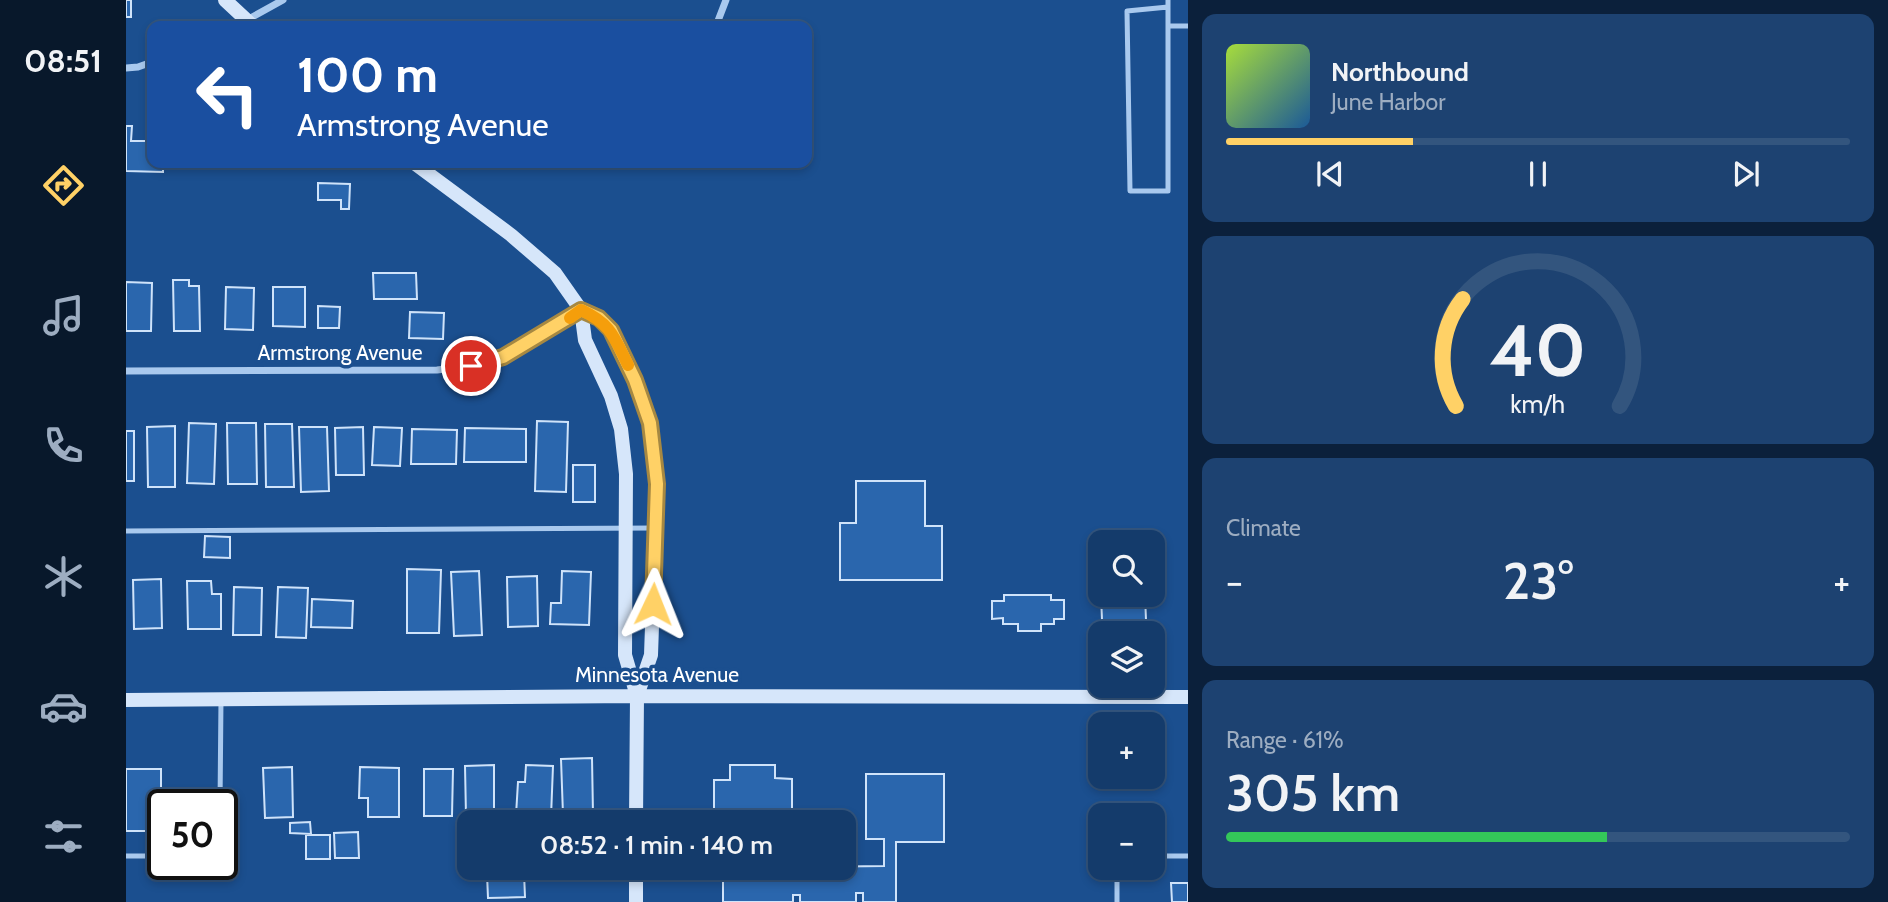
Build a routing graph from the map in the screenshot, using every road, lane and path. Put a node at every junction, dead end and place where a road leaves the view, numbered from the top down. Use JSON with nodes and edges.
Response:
{"nodes":[{"id":1,"x":225,"y":0,"type":"edge"},
{"id":2,"x":282,"y":0,"type":"edge"},
{"id":3,"x":726,"y":0,"type":"edge"},
{"id":4,"x":1168,"y":3,"type":"edge"},
{"id":5,"x":243,"y":21,"type":"edge"},
{"id":6,"x":252,"y":21,"type":"edge"},
{"id":7,"x":718,"y":21,"type":"edge"},
{"id":8,"x":1168,"y":26,"type":"junction"},
{"id":9,"x":1188,"y":26,"type":"edge"},
{"id":10,"x":147,"y":63,"type":"edge"},
{"id":11,"x":126,"y":68,"type":"edge"},
{"id":12,"x":421,"y":168,"type":"edge"},
{"id":13,"x":581,"y":310,"type":"junction"},
{"id":14,"x":126,"y":371,"type":"edge"},
{"id":15,"x":626,"y":528,"type":"junction"},
{"id":16,"x":655,"y":528,"type":"junction"},
{"id":17,"x":126,"y":531,"type":"edge"},
{"id":18,"x":637,"y":696,"type":"junction"},
{"id":19,"x":1188,"y":697,"type":"edge"},
{"id":20,"x":220,"y":699,"type":"junction"},
{"id":21,"x":126,"y":700,"type":"edge"},
{"id":22,"x":220,"y":789,"type":"edge"},
{"id":23,"x":636,"y":810,"type":"edge"},
{"id":24,"x":126,"y":856,"type":"edge"},
{"id":25,"x":147,"y":856,"type":"edge"},
{"id":26,"x":1165,"y":856,"type":"edge"},
{"id":27,"x":1188,"y":856,"type":"edge"},
{"id":28,"x":636,"y":880,"type":"edge"},
{"id":29,"x":1117,"y":880,"type":"edge"},
{"id":30,"x":636,"y":902,"type":"edge"},
{"id":31,"x":1117,"y":902,"type":"edge"}],
"edges":[{"from":1,"to":5,"type":"main road"},
{"from":2,"to":6,"type":"street"},
{"from":3,"to":7,"type":"street"},
{"from":4,"to":8,"type":"lane"},
{"from":4,"to":8,"type":"lane"},
{"from":8,"to":9,"type":"lane"},
{"from":10,"to":11,"type":"street"},
{"from":12,"to":13,"type":"main road"},
{"from":13,"to":14,"type":"street","name":"Armstrong Avenue"},
{"from":13,"to":15,"type":"main road"},
{"from":13,"to":16,"type":"main road"},
{"from":15,"to":16,"type":"lane"},
{"from":15,"to":17,"type":"lane"},
{"from":15,"to":18,"type":"main road"},
{"from":16,"to":18,"type":"main road"},
{"from":18,"to":19,"type":"main road","name":"Minnesota Avenue"},
{"from":18,"to":20,"type":"main road","name":"Minnesota Avenue"},
{"from":18,"to":23,"type":"main road"},
{"from":20,"to":21,"type":"main road","name":"Minnesota Avenue"},
{"from":20,"to":22,"type":"lane"},
{"from":24,"to":25,"type":"lane"},
{"from":26,"to":27,"type":"lane"},
{"from":28,"to":30,"type":"main road"},
{"from":29,"to":31,"type":"lane"}]}
